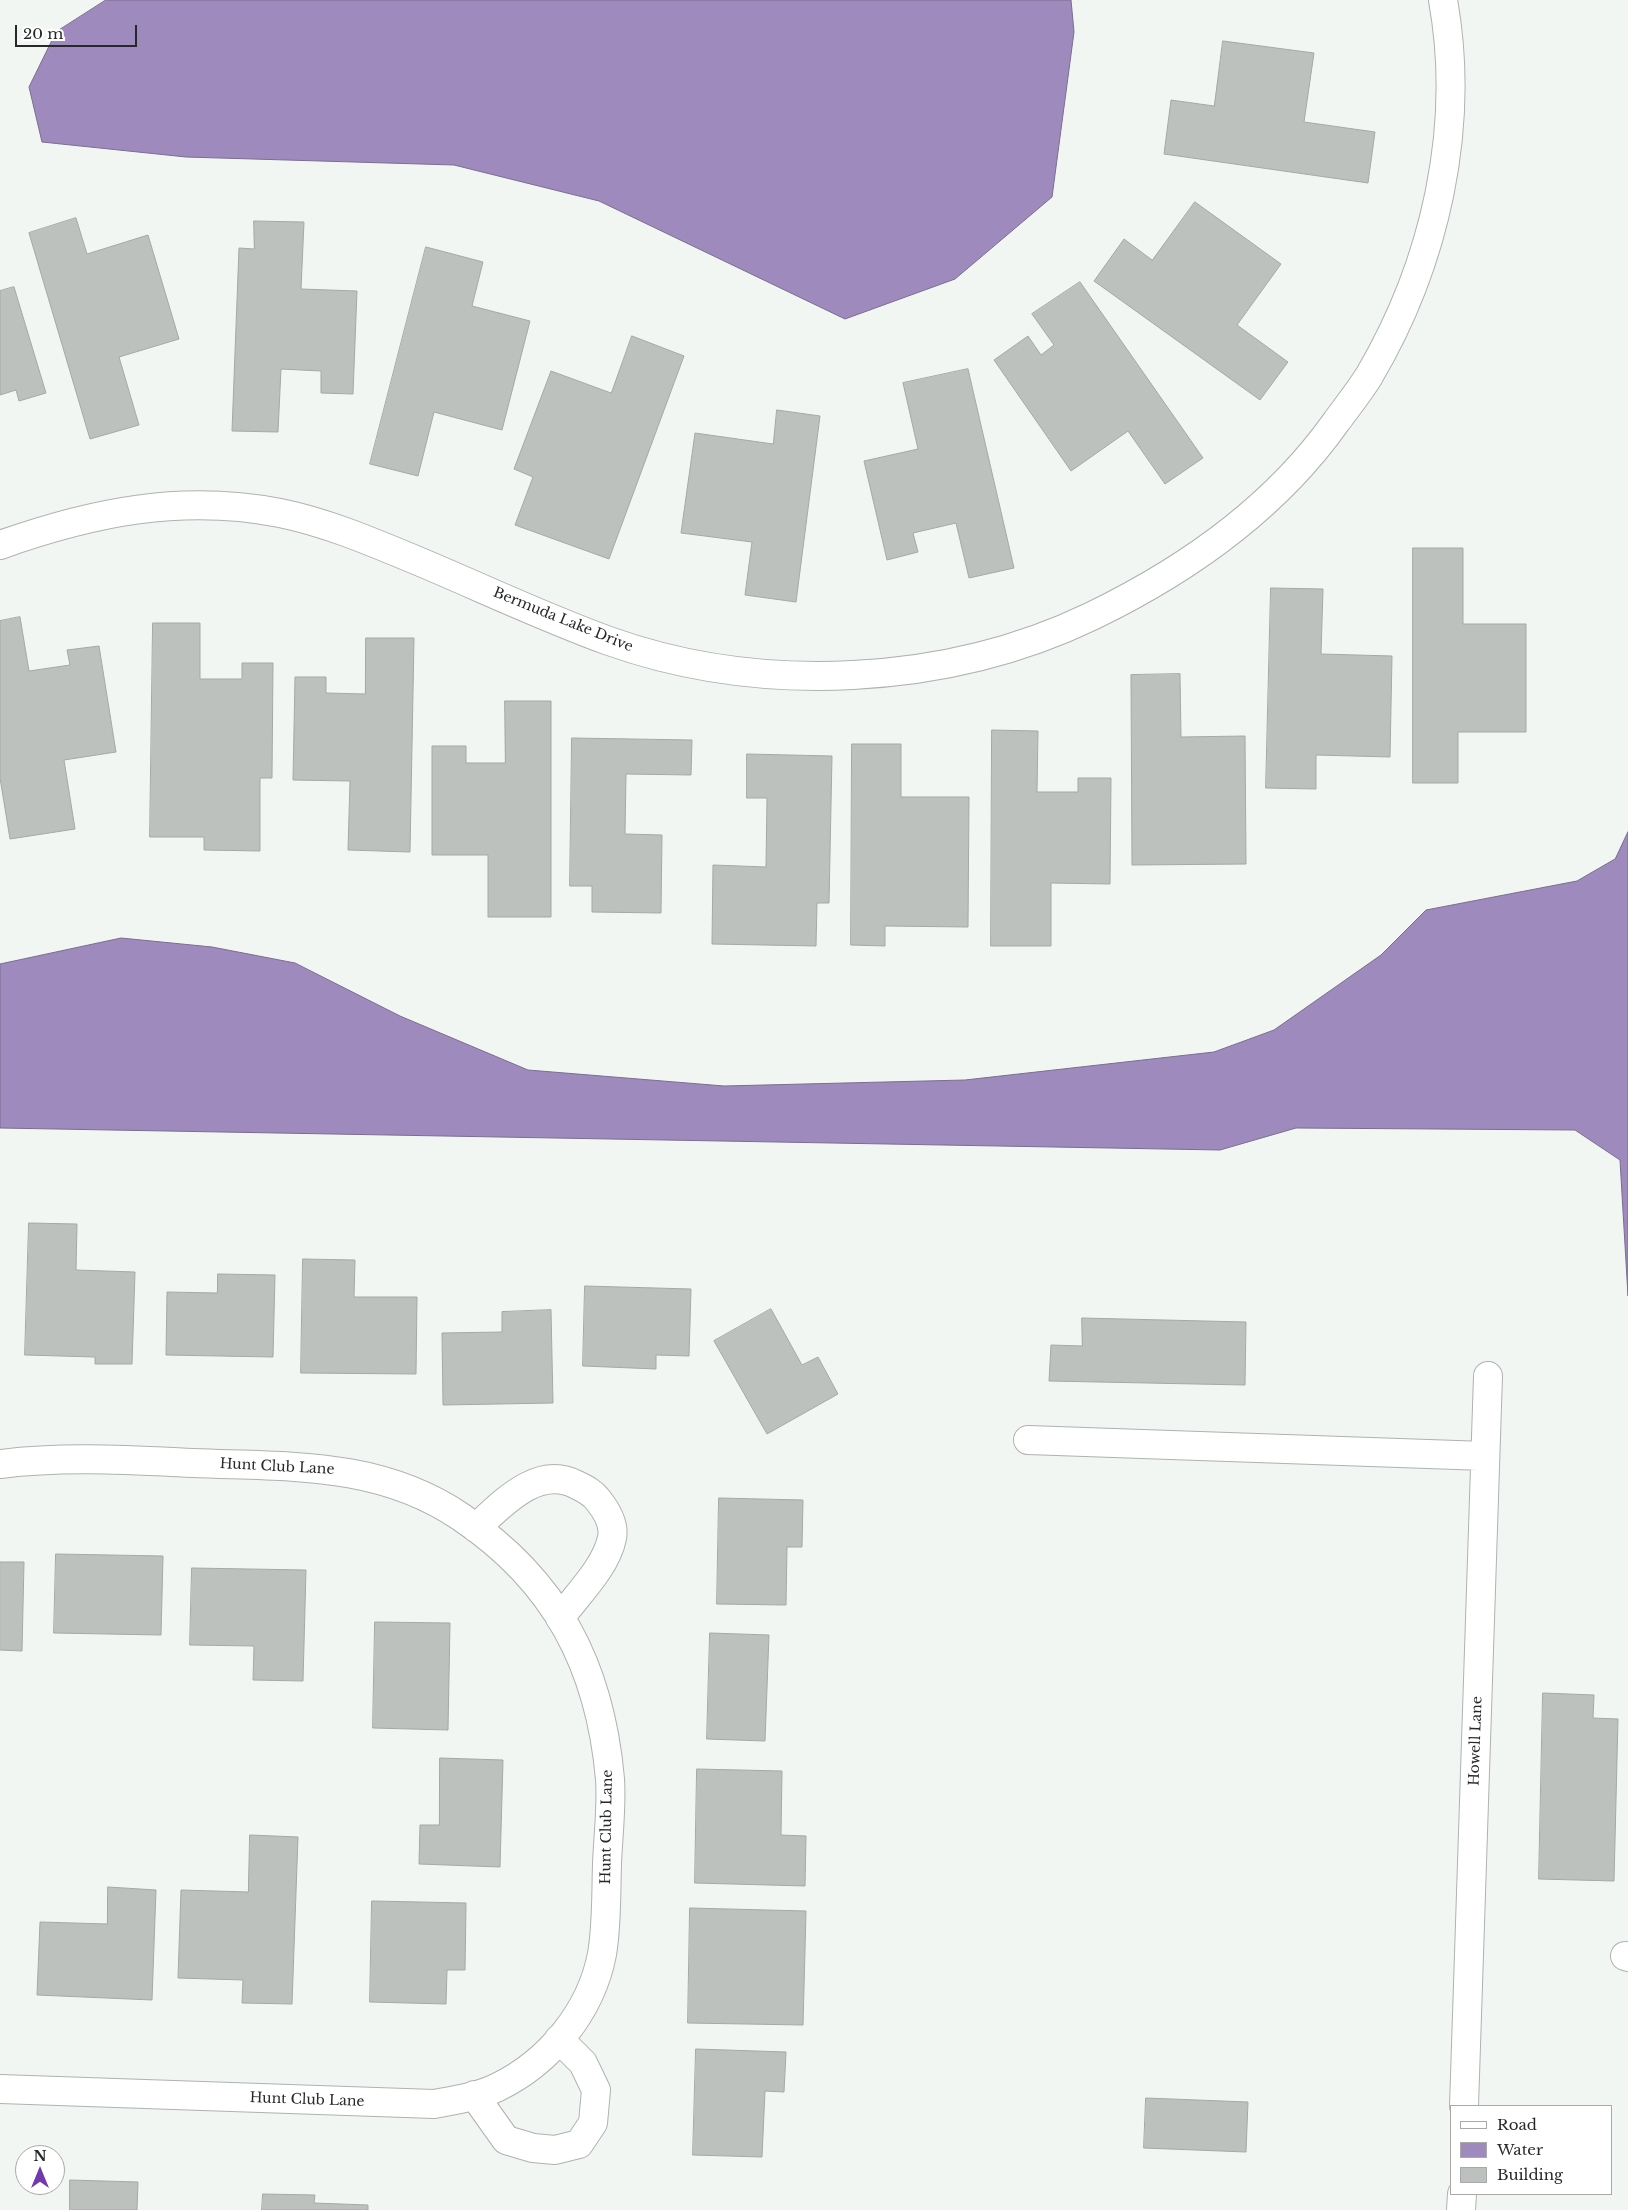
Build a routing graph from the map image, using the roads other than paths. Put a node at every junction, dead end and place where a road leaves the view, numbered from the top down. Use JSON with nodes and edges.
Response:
{"nodes":[{"id":1,"x":1443,"y":0,"type":"edge"},
{"id":2,"x":0,"y":545,"type":"edge"},
{"id":3,"x":1488,"y":1376,"type":"dead end"},
{"id":4,"x":1028,"y":1440,"type":"dead end"},
{"id":5,"x":1486,"y":1456,"type":"junction"},
{"id":6,"x":0,"y":1464,"type":"edge"},
{"id":7,"x":476,"y":1528,"type":"junction"},
{"id":8,"x":560,"y":1618,"type":"junction"},
{"id":9,"x":559,"y":2039,"type":"junction"},
{"id":10,"x":0,"y":2090,"type":"edge"},
{"id":11,"x":474,"y":2095,"type":"junction"},
{"id":12,"x":1464,"y":2105,"type":"edge"},
{"id":13,"x":1462,"y":2195,"type":"edge"},
{"id":14,"x":1461,"y":2210,"type":"edge"}],
"edges":[{"from":1,"to":2,"type":"street","name":"Bermuda Lake Drive"},
{"from":3,"to":5,"type":"street","name":"Howell Lane"},
{"from":4,"to":5,"type":"street"},
{"from":5,"to":12,"type":"street","name":"Howell Lane"},
{"from":6,"to":7,"type":"street","name":"Hunt Club Lane"},
{"from":7,"to":8,"type":"street","name":"Hunt Club Lane"},
{"from":7,"to":8,"type":"street"},
{"from":8,"to":9,"type":"street","name":"Hunt Club Lane"},
{"from":9,"to":11,"type":"street","name":"Hunt Club Lane"},
{"from":9,"to":11,"type":"street"},
{"from":10,"to":11,"type":"street","name":"Hunt Club Lane"},
{"from":13,"to":14,"type":"street"}]}
